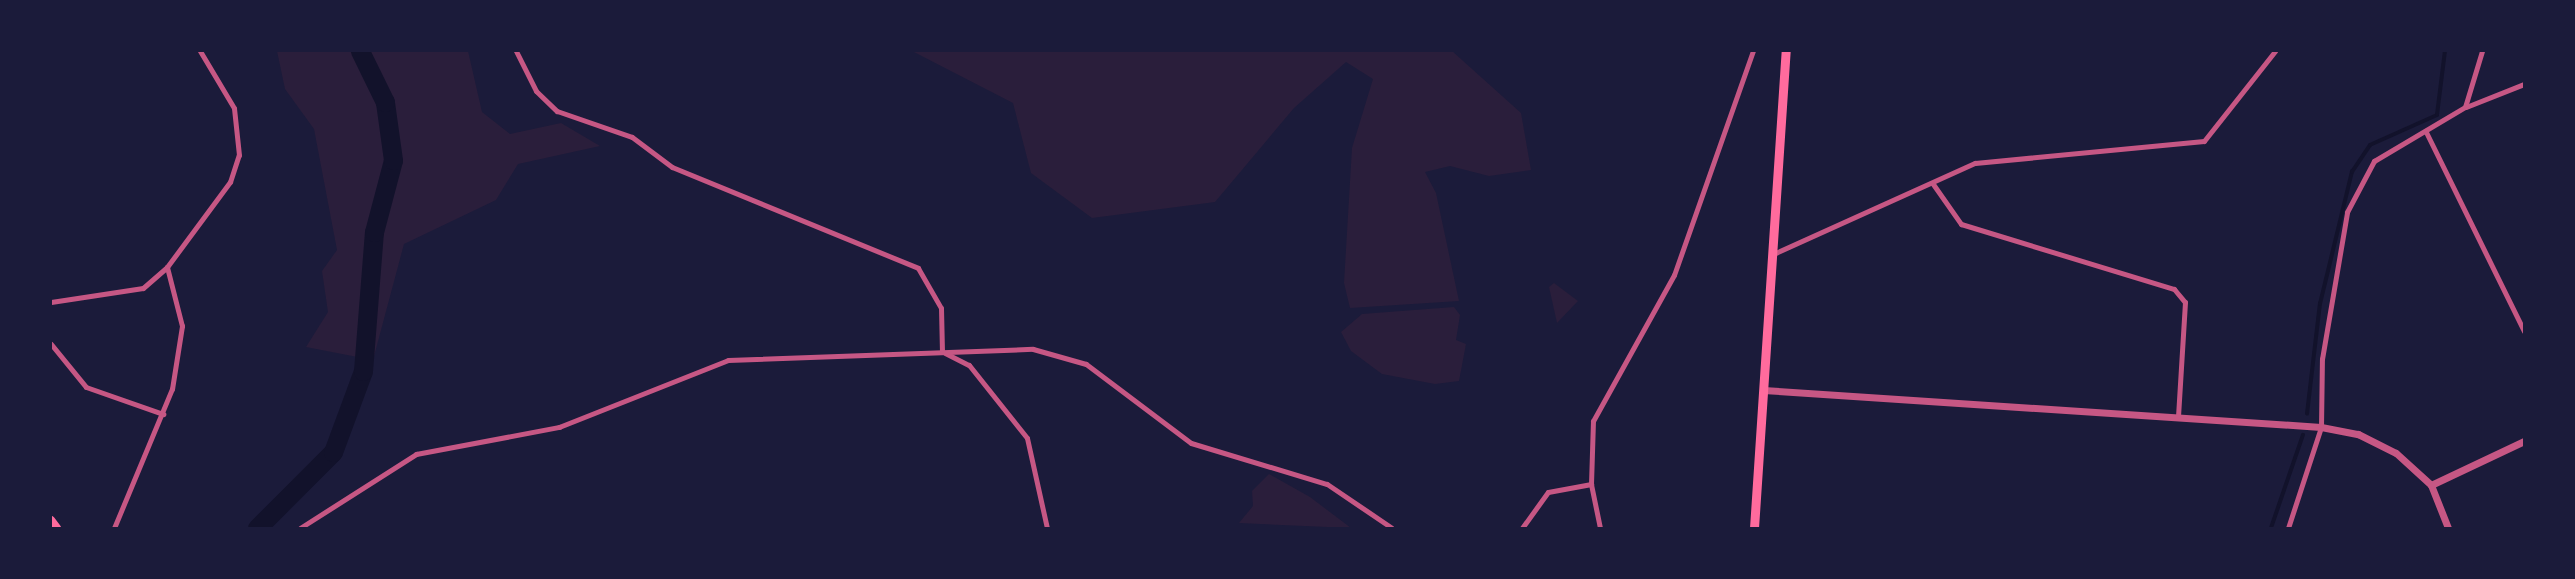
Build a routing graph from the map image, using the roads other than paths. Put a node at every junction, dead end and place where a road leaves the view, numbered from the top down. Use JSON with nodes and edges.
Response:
{"nodes":[{"id":1,"x":200,"y":51,"type":"edge"},
{"id":2,"x":516,"y":51,"type":"edge"},
{"id":3,"x":1753,"y":51,"type":"edge"},
{"id":4,"x":1786,"y":51,"type":"edge"},
{"id":5,"x":2275,"y":51,"type":"edge"},
{"id":6,"x":2482,"y":51,"type":"edge"},
{"id":7,"x":2524,"y":84,"type":"edge"},
{"id":8,"x":2465,"y":107,"type":"junction"},
{"id":9,"x":2426,"y":132,"type":"junction"},
{"id":10,"x":1933,"y":184,"type":"junction"},
{"id":11,"x":1771,"y":255,"type":"junction"},
{"id":12,"x":167,"y":267,"type":"junction"},
{"id":13,"x":51,"y":302,"type":"edge"},
{"id":14,"x":2524,"y":331,"type":"edge"},
{"id":15,"x":51,"y":344,"type":"edge"},
{"id":16,"x":942,"y":352,"type":"junction"},
{"id":17,"x":1763,"y":390,"type":"junction"},
{"id":18,"x":163,"y":414,"type":"junction"},
{"id":19,"x":2178,"y":415,"type":"junction"},
{"id":20,"x":2321,"y":427,"type":"junction"},
{"id":21,"x":2524,"y":441,"type":"edge"},
{"id":22,"x":1591,"y":484,"type":"junction"},
{"id":23,"x":2431,"y":485,"type":"junction"},
{"id":24,"x":51,"y":520,"type":"edge"},
{"id":25,"x":57,"y":528,"type":"edge"},
{"id":26,"x":114,"y":528,"type":"edge"},
{"id":27,"x":300,"y":528,"type":"edge"},
{"id":28,"x":1047,"y":528,"type":"edge"},
{"id":29,"x":1392,"y":528,"type":"edge"},
{"id":30,"x":1522,"y":528,"type":"edge"},
{"id":31,"x":1600,"y":528,"type":"edge"},
{"id":32,"x":1754,"y":528,"type":"edge"},
{"id":33,"x":2288,"y":528,"type":"edge"},
{"id":34,"x":2448,"y":528,"type":"edge"}],
"edges":[{"from":1,"to":12,"type":"street"},
{"from":2,"to":16,"type":"street"},
{"from":3,"to":22,"type":"street"},
{"from":4,"to":11,"type":"highway"},
{"from":5,"to":10,"type":"street"},
{"from":6,"to":8,"type":"street"},
{"from":7,"to":8,"type":"street"},
{"from":8,"to":9,"type":"street"},
{"from":9,"to":14,"type":"street"},
{"from":9,"to":20,"type":"street"},
{"from":10,"to":11,"type":"street"},
{"from":10,"to":19,"type":"street"},
{"from":11,"to":17,"type":"highway"},
{"from":12,"to":13,"type":"street"},
{"from":12,"to":18,"type":"street"},
{"from":15,"to":18,"type":"street"},
{"from":16,"to":27,"type":"street"},
{"from":16,"to":28,"type":"street"},
{"from":16,"to":29,"type":"street"},
{"from":17,"to":19,"type":"street"},
{"from":17,"to":32,"type":"highway"},
{"from":18,"to":26,"type":"street"},
{"from":19,"to":20,"type":"street"},
{"from":20,"to":23,"type":"street"},
{"from":20,"to":33,"type":"street"},
{"from":21,"to":23,"type":"street"},
{"from":22,"to":30,"type":"street"},
{"from":22,"to":31,"type":"street"},
{"from":23,"to":34,"type":"street"},
{"from":24,"to":25,"type":"main road"}]}
